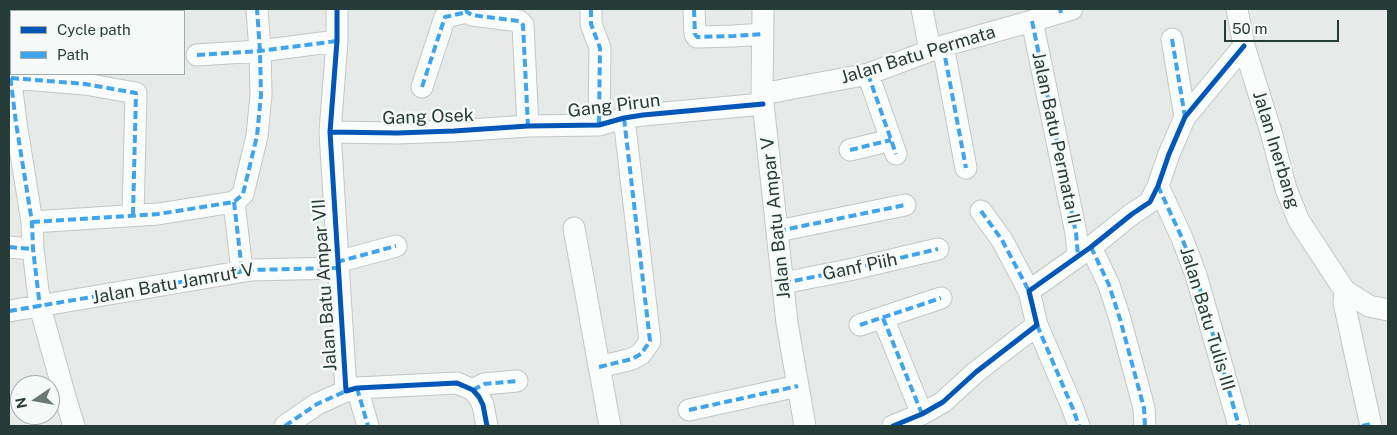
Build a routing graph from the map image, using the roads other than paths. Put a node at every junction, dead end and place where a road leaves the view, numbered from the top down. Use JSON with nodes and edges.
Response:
{"nodes":[{"id":1,"x":257,"y":9,"type":"edge"},
{"id":2,"x":337,"y":9,"type":"edge"},
{"id":3,"x":591,"y":9,"type":"edge"},
{"id":4,"x":694,"y":9,"type":"edge"},
{"id":5,"x":763,"y":9,"type":"edge"},
{"id":6,"x":922,"y":9,"type":"edge"},
{"id":7,"x":1236,"y":9,"type":"edge"},
{"id":8,"x":466,"y":10,"type":"edge"},
{"id":9,"x":1064,"y":10,"type":"edge"},
{"id":10,"x":1032,"y":22,"type":"junction"},
{"id":11,"x":762,"y":34,"type":"junction"},
{"id":12,"x":1172,"y":39,"type":"dead end"},
{"id":13,"x":337,"y":41,"type":"junction"},
{"id":14,"x":1244,"y":46,"type":"junction"},
{"id":15,"x":937,"y":48,"type":"junction"},
{"id":16,"x":260,"y":51,"type":"junction"},
{"id":17,"x":197,"y":55,"type":"dead end"},
{"id":18,"x":868,"y":74,"type":"junction"},
{"id":19,"x":10,"y":75,"type":"edge"},
{"id":20,"x":42,"y":75,"type":"edge"},
{"id":21,"x":85,"y":79,"type":"edge"},
{"id":22,"x":422,"y":87,"type":"dead end"},
{"id":23,"x":763,"y":99,"type":"junction"},
{"id":24,"x":1185,"y":117,"type":"junction"},
{"id":25,"x":624,"y":118,"type":"junction"},
{"id":26,"x":599,"y":125,"type":"junction"},
{"id":27,"x":528,"y":126,"type":"junction"},
{"id":28,"x":330,"y":132,"type":"junction"},
{"id":29,"x":850,"y":150,"type":"dead end"},
{"id":30,"x":966,"y":168,"type":"dead end"},
{"id":31,"x":1158,"y":186,"type":"junction"},
{"id":32,"x":234,"y":202,"type":"junction"},
{"id":33,"x":905,"y":205,"type":"dead end"},
{"id":34,"x":981,"y":211,"type":"dead end"},
{"id":35,"x":133,"y":215,"type":"junction"},
{"id":36,"x":32,"y":222,"type":"junction"},
{"id":37,"x":574,"y":228,"type":"dead end"},
{"id":38,"x":778,"y":231,"type":"junction"},
{"id":39,"x":396,"y":246,"type":"dead end"},
{"id":40,"x":9,"y":247,"type":"edge"},
{"id":41,"x":33,"y":249,"type":"junction"},
{"id":42,"x":938,"y":249,"type":"dead end"},
{"id":43,"x":1085,"y":251,"type":"junction"},
{"id":44,"x":337,"y":265,"type":"junction"},
{"id":45,"x":242,"y":271,"type":"junction"},
{"id":46,"x":783,"y":283,"type":"junction"},
{"id":47,"x":1029,"y":291,"type":"junction"},
{"id":48,"x":1345,"y":291,"type":"junction"},
{"id":49,"x":941,"y":298,"type":"dead end"},
{"id":50,"x":40,"y":307,"type":"junction"},
{"id":51,"x":1388,"y":310,"type":"edge"},
{"id":52,"x":9,"y":311,"type":"edge"},
{"id":53,"x":883,"y":318,"type":"junction"},
{"id":54,"x":860,"y":325,"type":"dead end"},
{"id":55,"x":1038,"y":325,"type":"junction"},
{"id":56,"x":599,"y":367,"type":"junction"},
{"id":57,"x":517,"y":381,"type":"dead end"},
{"id":58,"x":798,"y":386,"type":"junction"},
{"id":59,"x":351,"y":389,"type":"junction"},
{"id":60,"x":472,"y":390,"type":"junction"},
{"id":61,"x":688,"y":410,"type":"dead end"},
{"id":62,"x":922,"y":414,"type":"junction"},
{"id":63,"x":74,"y":426,"type":"edge"},
{"id":64,"x":285,"y":426,"type":"edge"},
{"id":65,"x":368,"y":426,"type":"edge"},
{"id":66,"x":487,"y":426,"type":"edge"},
{"id":67,"x":610,"y":426,"type":"edge"},
{"id":68,"x":805,"y":426,"type":"edge"},
{"id":69,"x":893,"y":426,"type":"edge"},
{"id":70,"x":1079,"y":426,"type":"edge"},
{"id":71,"x":1145,"y":426,"type":"edge"},
{"id":72,"x":1238,"y":426,"type":"edge"},
{"id":73,"x":1368,"y":426,"type":"edge"}],
"edges":[{"from":1,"to":16,"type":"street"},
{"from":2,"to":13,"type":"street","name":"Jalan Batu Ampar VII"},
{"from":3,"to":26,"type":"street"},
{"from":4,"to":11,"type":"street"},
{"from":5,"to":11,"type":"street","name":"Jalan Batu Ampar V"},
{"from":6,"to":15,"type":"street"},
{"from":7,"to":14,"type":"street","name":"Jalan Inerbang"},
{"from":8,"to":22,"type":"street"},
{"from":8,"to":27,"type":"street"},
{"from":9,"to":10,"type":"street","name":"Jalan Batu Permata"},
{"from":10,"to":15,"type":"street","name":"Jalan Batu Permata"},
{"from":10,"to":43,"type":"street","name":"Jalan Batu Permata II"},
{"from":11,"to":23,"type":"street","name":"Jalan Batu Ampar V"},
{"from":12,"to":24,"type":"street"},
{"from":13,"to":16,"type":"street"},
{"from":13,"to":28,"type":"street","name":"Jalan Batu Ampar VII"},
{"from":14,"to":24,"type":"street"},
{"from":14,"to":48,"type":"street","name":"Jalan Inerbang"},
{"from":15,"to":18,"type":"street","name":"Jalan Batu Permata"},
{"from":15,"to":30,"type":"street"},
{"from":16,"to":17,"type":"street"},
{"from":16,"to":32,"type":"street"},
{"from":18,"to":23,"type":"street","name":"Jalan Batu Permata"},
{"from":18,"to":29,"type":"street"},
{"from":19,"to":36,"type":"street"},
{"from":20,"to":21,"type":"street"},
{"from":21,"to":35,"type":"street"},
{"from":23,"to":25,"type":"street","name":"Gang Pirun"},
{"from":23,"to":38,"type":"street","name":"Jalan Batu Ampar V"},
{"from":24,"to":31,"type":"street"},
{"from":25,"to":26,"type":"street","name":"Gang Pirun"},
{"from":25,"to":56,"type":"street"},
{"from":26,"to":27,"type":"street","name":"Gang Pirun"},
{"from":27,"to":28,"type":"street","name":"Gang Osek"},
{"from":28,"to":44,"type":"street","name":"Jalan Batu Ampar VII"},
{"from":31,"to":43,"type":"street"},
{"from":31,"to":72,"type":"street","name":"Jalan Batu Tulis III"},
{"from":32,"to":35,"type":"street"},
{"from":32,"to":45,"type":"street"},
{"from":33,"to":38,"type":"street"},
{"from":34,"to":47,"type":"street"},
{"from":35,"to":36,"type":"street"},
{"from":36,"to":41,"type":"street"},
{"from":37,"to":56,"type":"street"},
{"from":38,"to":46,"type":"street","name":"Jalan Batu Ampar V"},
{"from":39,"to":44,"type":"street","name":"Jalan Batu Jamrut V"},
{"from":40,"to":41,"type":"street"},
{"from":41,"to":50,"type":"street"},
{"from":42,"to":46,"type":"street","name":"Ganf Piih"},
{"from":43,"to":47,"type":"street"},
{"from":43,"to":71,"type":"street","name":"Jalan Batu Permata II"},
{"from":44,"to":45,"type":"street","name":"Jalan Batu Jamrut V"},
{"from":44,"to":59,"type":"street","name":"Jalan Batu Ampar VII"},
{"from":45,"to":50,"type":"street","name":"Jalan Batu Jamrut V"},
{"from":46,"to":58,"type":"street","name":"Jalan Batu Ampar V"},
{"from":47,"to":55,"type":"street"},
{"from":48,"to":51,"type":"street","name":"Jalan Inerbang"},
{"from":48,"to":73,"type":"street"},
{"from":49,"to":53,"type":"street"},
{"from":50,"to":52,"type":"street","name":"Jalan Batu Jamrut V"},
{"from":50,"to":63,"type":"street"},
{"from":53,"to":54,"type":"street"},
{"from":53,"to":62,"type":"street"},
{"from":55,"to":62,"type":"street"},
{"from":55,"to":70,"type":"street"},
{"from":56,"to":67,"type":"street"},
{"from":57,"to":60,"type":"street"},
{"from":58,"to":61,"type":"street"},
{"from":58,"to":68,"type":"street","name":"Jalan Batu Ampar V"},
{"from":59,"to":60,"type":"street","name":"Jalan Batu Ampar VII"},
{"from":59,"to":64,"type":"street"},
{"from":59,"to":65,"type":"street"},
{"from":60,"to":66,"type":"street"},
{"from":62,"to":69,"type":"street"}]}
